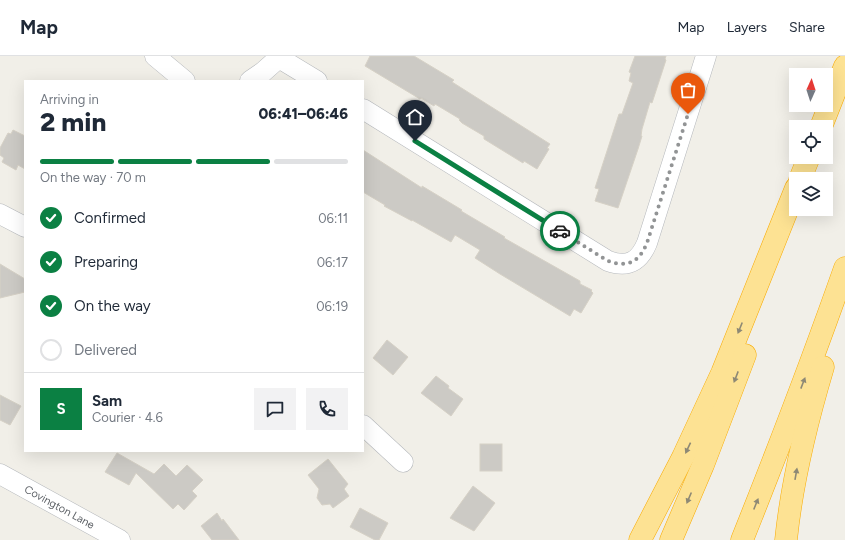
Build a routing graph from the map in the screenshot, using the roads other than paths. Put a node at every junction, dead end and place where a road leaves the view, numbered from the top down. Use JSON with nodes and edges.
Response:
{"nodes":[{"id":1,"x":155,"y":56,"type":"edge"},
{"id":2,"x":706,"y":56,"type":"edge"},
{"id":3,"x":280,"y":57,"type":"edge"},
{"id":4,"x":845,"y":67,"type":"edge"},
{"id":5,"x":184,"y":80,"type":"edge"},
{"id":6,"x":251,"y":80,"type":"edge"},
{"id":7,"x":315,"y":80,"type":"edge"},
{"id":8,"x":364,"y":110,"type":"edge"},
{"id":9,"x":824,"y":120,"type":"edge"},
{"id":10,"x":827,"y":120,"type":"edge"},
{"id":11,"x":789,"y":206,"type":"edge"},
{"id":12,"x":0,"y":214,"type":"edge"},
{"id":13,"x":795,"y":216,"type":"edge"},
{"id":14,"x":24,"y":226,"type":"edge"},
{"id":15,"x":845,"y":268,"type":"edge"},
{"id":16,"x":845,"y":293,"type":"edge"},
{"id":17,"x":364,"y":426,"type":"edge"},
{"id":18,"x":403,"y":462,"type":"dead end"},
{"id":19,"x":0,"y":474,"type":"edge"},
{"id":20,"x":120,"y":540,"type":"edge"},
{"id":21,"x":640,"y":540,"type":"edge"},
{"id":22,"x":671,"y":540,"type":"edge"},
{"id":23,"x":742,"y":540,"type":"edge"},
{"id":24,"x":786,"y":540,"type":"edge"}],
"edges":[{"from":1,"to":5,"type":"street"},
{"from":2,"to":8,"type":"street"},
{"from":3,"to":6,"type":"street"},
{"from":3,"to":7,"type":"street"},
{"from":4,"to":9,"type":"highway"},
{"from":4,"to":10,"type":"highway"},
{"from":11,"to":21,"type":"highway","one_way":true},
{"from":12,"to":14,"type":"street"},
{"from":13,"to":22,"type":"highway","one_way":true},
{"from":23,"to":15,"type":"highway","one_way":true},
{"from":24,"to":16,"type":"highway","one_way":true},
{"from":17,"to":18,"type":"street"},
{"from":19,"to":20,"type":"street","name":"Covington Lane"}]}
